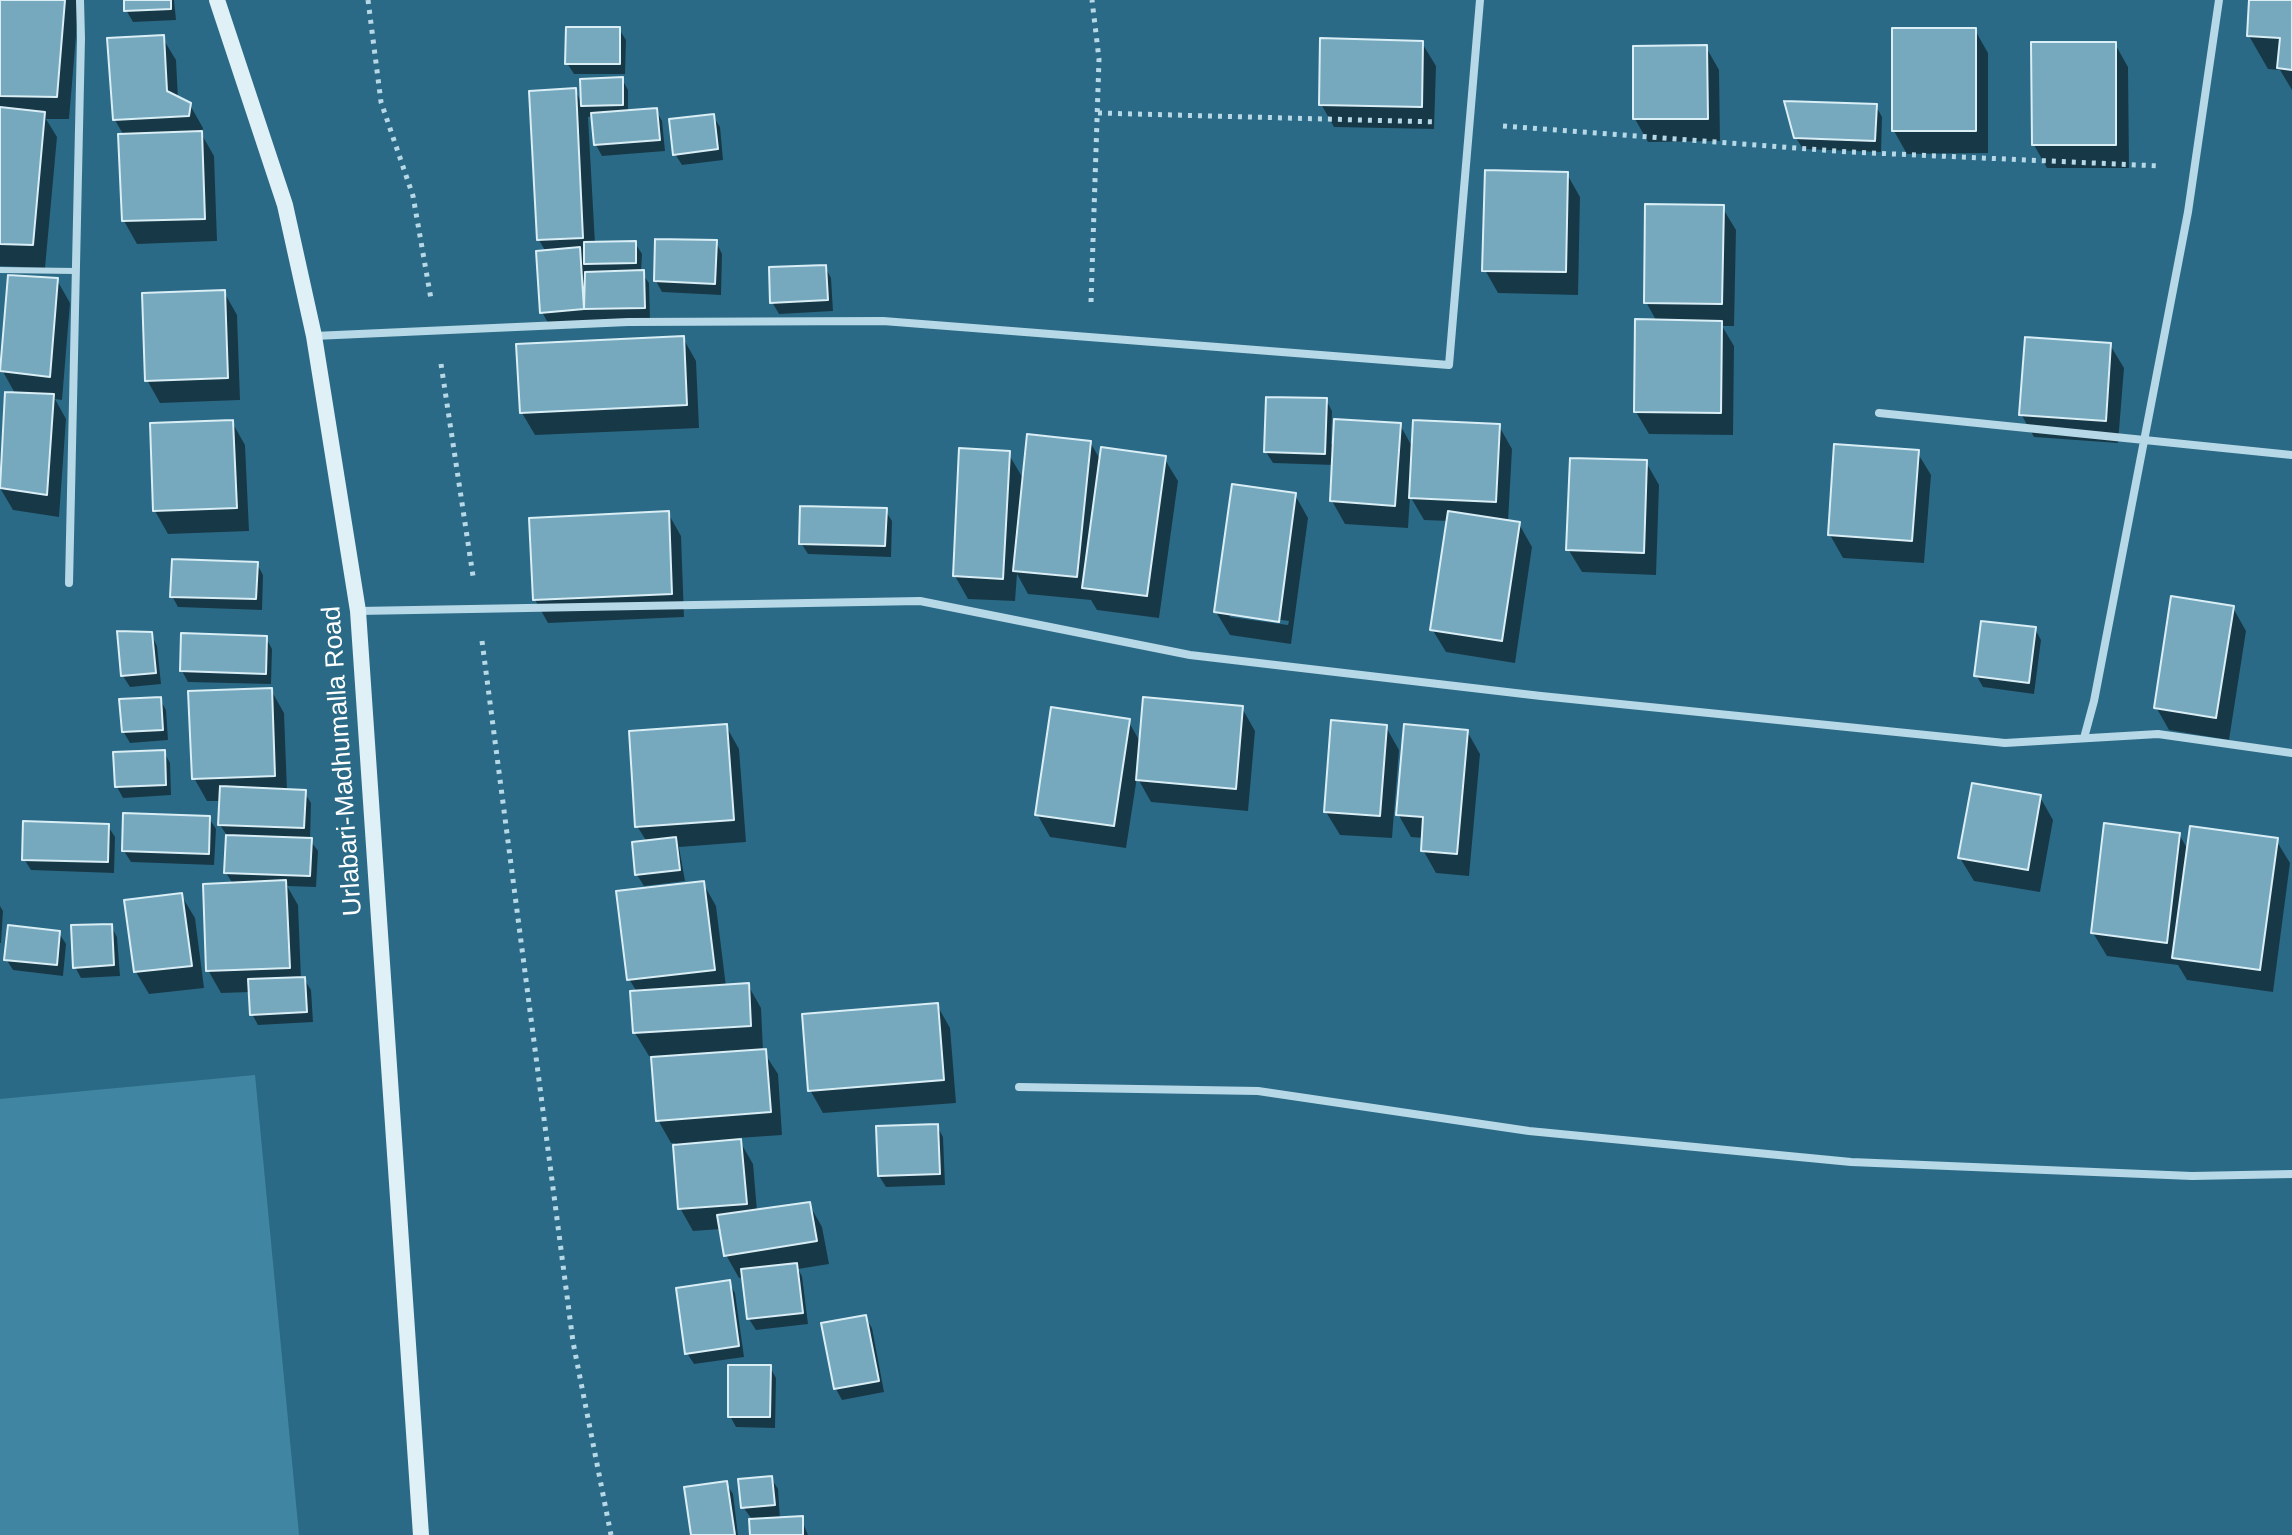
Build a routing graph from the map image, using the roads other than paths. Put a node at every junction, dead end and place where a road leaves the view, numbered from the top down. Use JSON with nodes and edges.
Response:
{"nodes":[{"id":1,"x":80,"y":0,"type":"edge"},
{"id":2,"x":217,"y":0,"type":"edge"},
{"id":3,"x":1480,"y":0,"type":"edge"},
{"id":4,"x":2219,"y":0,"type":"edge"},
{"id":5,"x":0,"y":270,"type":"edge"},
{"id":6,"x":76,"y":271,"type":"junction"},
{"id":7,"x":314,"y":336,"type":"junction"},
{"id":8,"x":1879,"y":413,"type":"dead end"},
{"id":9,"x":2145,"y":440,"type":"junction"},
{"id":10,"x":2292,"y":455,"type":"edge"},
{"id":11,"x":69,"y":583,"type":"dead end"},
{"id":12,"x":358,"y":611,"type":"junction"},
{"id":13,"x":2084,"y":738,"type":"junction"},
{"id":14,"x":2292,"y":753,"type":"edge"},
{"id":15,"x":1019,"y":1087,"type":"dead end"},
{"id":16,"x":2292,"y":1174,"type":"edge"},
{"id":17,"x":421,"y":1535,"type":"edge"}],
"edges":[{"from":1,"to":6,"type":"street"},
{"from":2,"to":7,"type":"main road","name":"Urlabari-Madhumalla Road"},
{"from":3,"to":7,"type":"street"},
{"from":4,"to":9,"type":"street"},
{"from":5,"to":6,"type":"lane"},
{"from":6,"to":11,"type":"street"},
{"from":7,"to":12,"type":"main road","name":"Urlabari-Madhumalla Road"},
{"from":8,"to":9,"type":"street"},
{"from":9,"to":10,"type":"street"},
{"from":9,"to":13,"type":"street"},
{"from":12,"to":13,"type":"street"},
{"from":12,"to":17,"type":"main road","name":"Urlabari-Madhumalla Road"},
{"from":13,"to":14,"type":"street"},
{"from":15,"to":16,"type":"street"}]}
